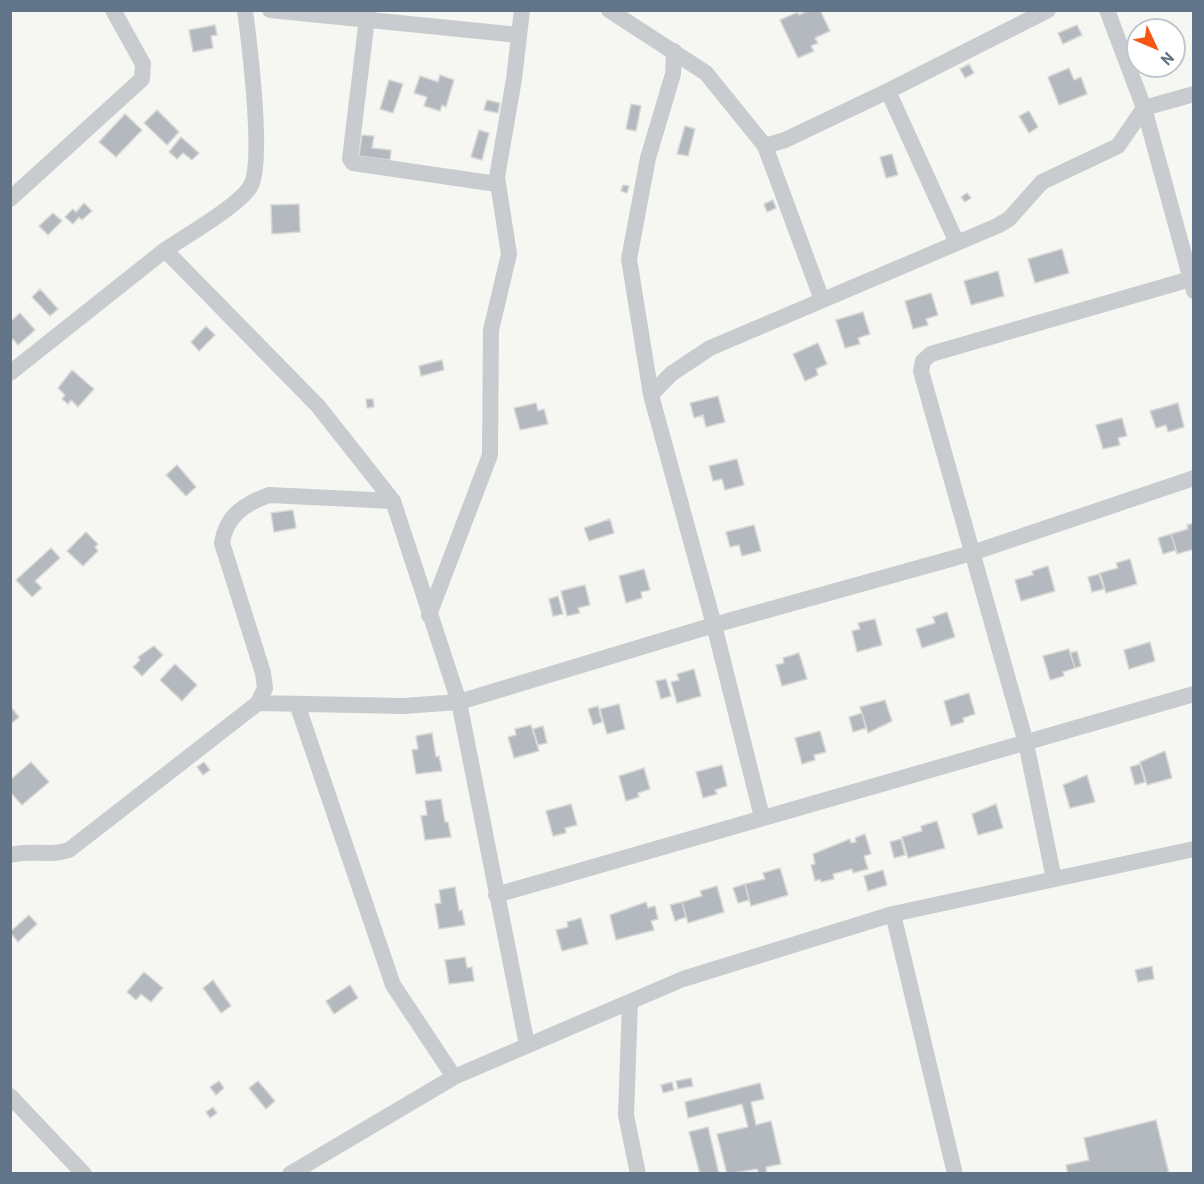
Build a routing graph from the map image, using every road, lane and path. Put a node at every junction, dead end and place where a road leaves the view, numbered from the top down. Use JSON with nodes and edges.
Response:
{"nodes":[{"id":1,"x":113,"y":10,"type":"edge"},
{"id":2,"x":245,"y":10,"type":"edge"},
{"id":3,"x":270,"y":10,"type":"edge"},
{"id":4,"x":522,"y":10,"type":"edge"},
{"id":5,"x":609,"y":10,"type":"edge"},
{"id":6,"x":1048,"y":10,"type":"edge"},
{"id":7,"x":1107,"y":10,"type":"edge"},
{"id":8,"x":368,"y":16,"type":"edge"},
{"id":9,"x":519,"y":35,"type":"junction"},
{"id":10,"x":674,"y":51,"type":"junction"},
{"id":11,"x":888,"y":91,"type":"junction"},
{"id":12,"x":1194,"y":94,"type":"edge"},
{"id":13,"x":1144,"y":108,"type":"junction"},
{"id":14,"x":765,"y":146,"type":"junction"},
{"id":15,"x":497,"y":184,"type":"junction"},
{"id":16,"x":10,"y":199,"type":"edge"},
{"id":17,"x":957,"y":243,"type":"junction"},
{"id":18,"x":165,"y":250,"type":"junction"},
{"id":19,"x":1192,"y":283,"type":"edge"},
{"id":20,"x":822,"y":300,"type":"junction"},
{"id":21,"x":10,"y":373,"type":"edge"},
{"id":22,"x":651,"y":395,"type":"junction"},
{"id":23,"x":1194,"y":478,"type":"edge"},
{"id":24,"x":393,"y":501,"type":"junction"},
{"id":25,"x":972,"y":553,"type":"junction"},
{"id":26,"x":429,"y":615,"type":"junction"},
{"id":27,"x":714,"y":625,"type":"junction"},
{"id":28,"x":1194,"y":694,"type":"edge"},
{"id":29,"x":459,"y":702,"type":"junction"},
{"id":30,"x":258,"y":703,"type":"junction"},
{"id":31,"x":297,"y":704,"type":"junction"},
{"id":32,"x":1026,"y":743,"type":"junction"},
{"id":33,"x":762,"y":817,"type":"junction"},
{"id":34,"x":1194,"y":849,"type":"edge"},
{"id":35,"x":10,"y":855,"type":"edge"},
{"id":36,"x":1054,"y":879,"type":"junction"},
{"id":37,"x":496,"y":895,"type":"junction"},
{"id":38,"x":893,"y":914,"type":"junction"},
{"id":39,"x":630,"y":1002,"type":"junction"},
{"id":40,"x":527,"y":1045,"type":"junction"},
{"id":41,"x":454,"y":1077,"type":"junction"},
{"id":42,"x":10,"y":1096,"type":"edge"},
{"id":43,"x":84,"y":1173,"type":"edge"},
{"id":44,"x":290,"y":1173,"type":"edge"},
{"id":45,"x":638,"y":1173,"type":"edge"},
{"id":46,"x":955,"y":1173,"type":"edge"}],
"edges":[{"from":1,"to":16,"type":"street"},
{"from":2,"to":18,"type":"street"},
{"from":3,"to":8,"type":"street"},
{"from":4,"to":9,"type":"street"},
{"from":5,"to":10,"type":"street"},
{"from":6,"to":11,"type":"street"},
{"from":7,"to":13,"type":"street"},
{"from":8,"to":9,"type":"street"},
{"from":8,"to":15,"type":"street"},
{"from":9,"to":15,"type":"street"},
{"from":10,"to":14,"type":"street"},
{"from":10,"to":22,"type":"street"},
{"from":11,"to":14,"type":"street"},
{"from":11,"to":17,"type":"street"},
{"from":12,"to":13,"type":"street"},
{"from":13,"to":17,"type":"street"},
{"from":13,"to":19,"type":"street"},
{"from":14,"to":20,"type":"street"},
{"from":15,"to":26,"type":"street"},
{"from":17,"to":20,"type":"street"},
{"from":18,"to":21,"type":"street"},
{"from":18,"to":24,"type":"street"},
{"from":19,"to":25,"type":"street"},
{"from":20,"to":22,"type":"street"},
{"from":22,"to":27,"type":"street"},
{"from":23,"to":25,"type":"street"},
{"from":24,"to":26,"type":"street"},
{"from":24,"to":30,"type":"street"},
{"from":25,"to":27,"type":"street"},
{"from":25,"to":32,"type":"street"},
{"from":26,"to":29,"type":"street"},
{"from":27,"to":29,"type":"street"},
{"from":27,"to":33,"type":"street"},
{"from":28,"to":32,"type":"street"},
{"from":29,"to":31,"type":"street"},
{"from":29,"to":37,"type":"street"},
{"from":30,"to":31,"type":"street"},
{"from":30,"to":35,"type":"street"},
{"from":31,"to":41,"type":"street"},
{"from":32,"to":33,"type":"street"},
{"from":32,"to":36,"type":"street"},
{"from":33,"to":37,"type":"street"},
{"from":34,"to":36,"type":"street"},
{"from":36,"to":38,"type":"street"},
{"from":37,"to":40,"type":"street"},
{"from":38,"to":39,"type":"street"},
{"from":38,"to":46,"type":"street"},
{"from":39,"to":40,"type":"street"},
{"from":39,"to":45,"type":"street"},
{"from":40,"to":41,"type":"street"},
{"from":41,"to":44,"type":"street"},
{"from":42,"to":43,"type":"street"}]}
